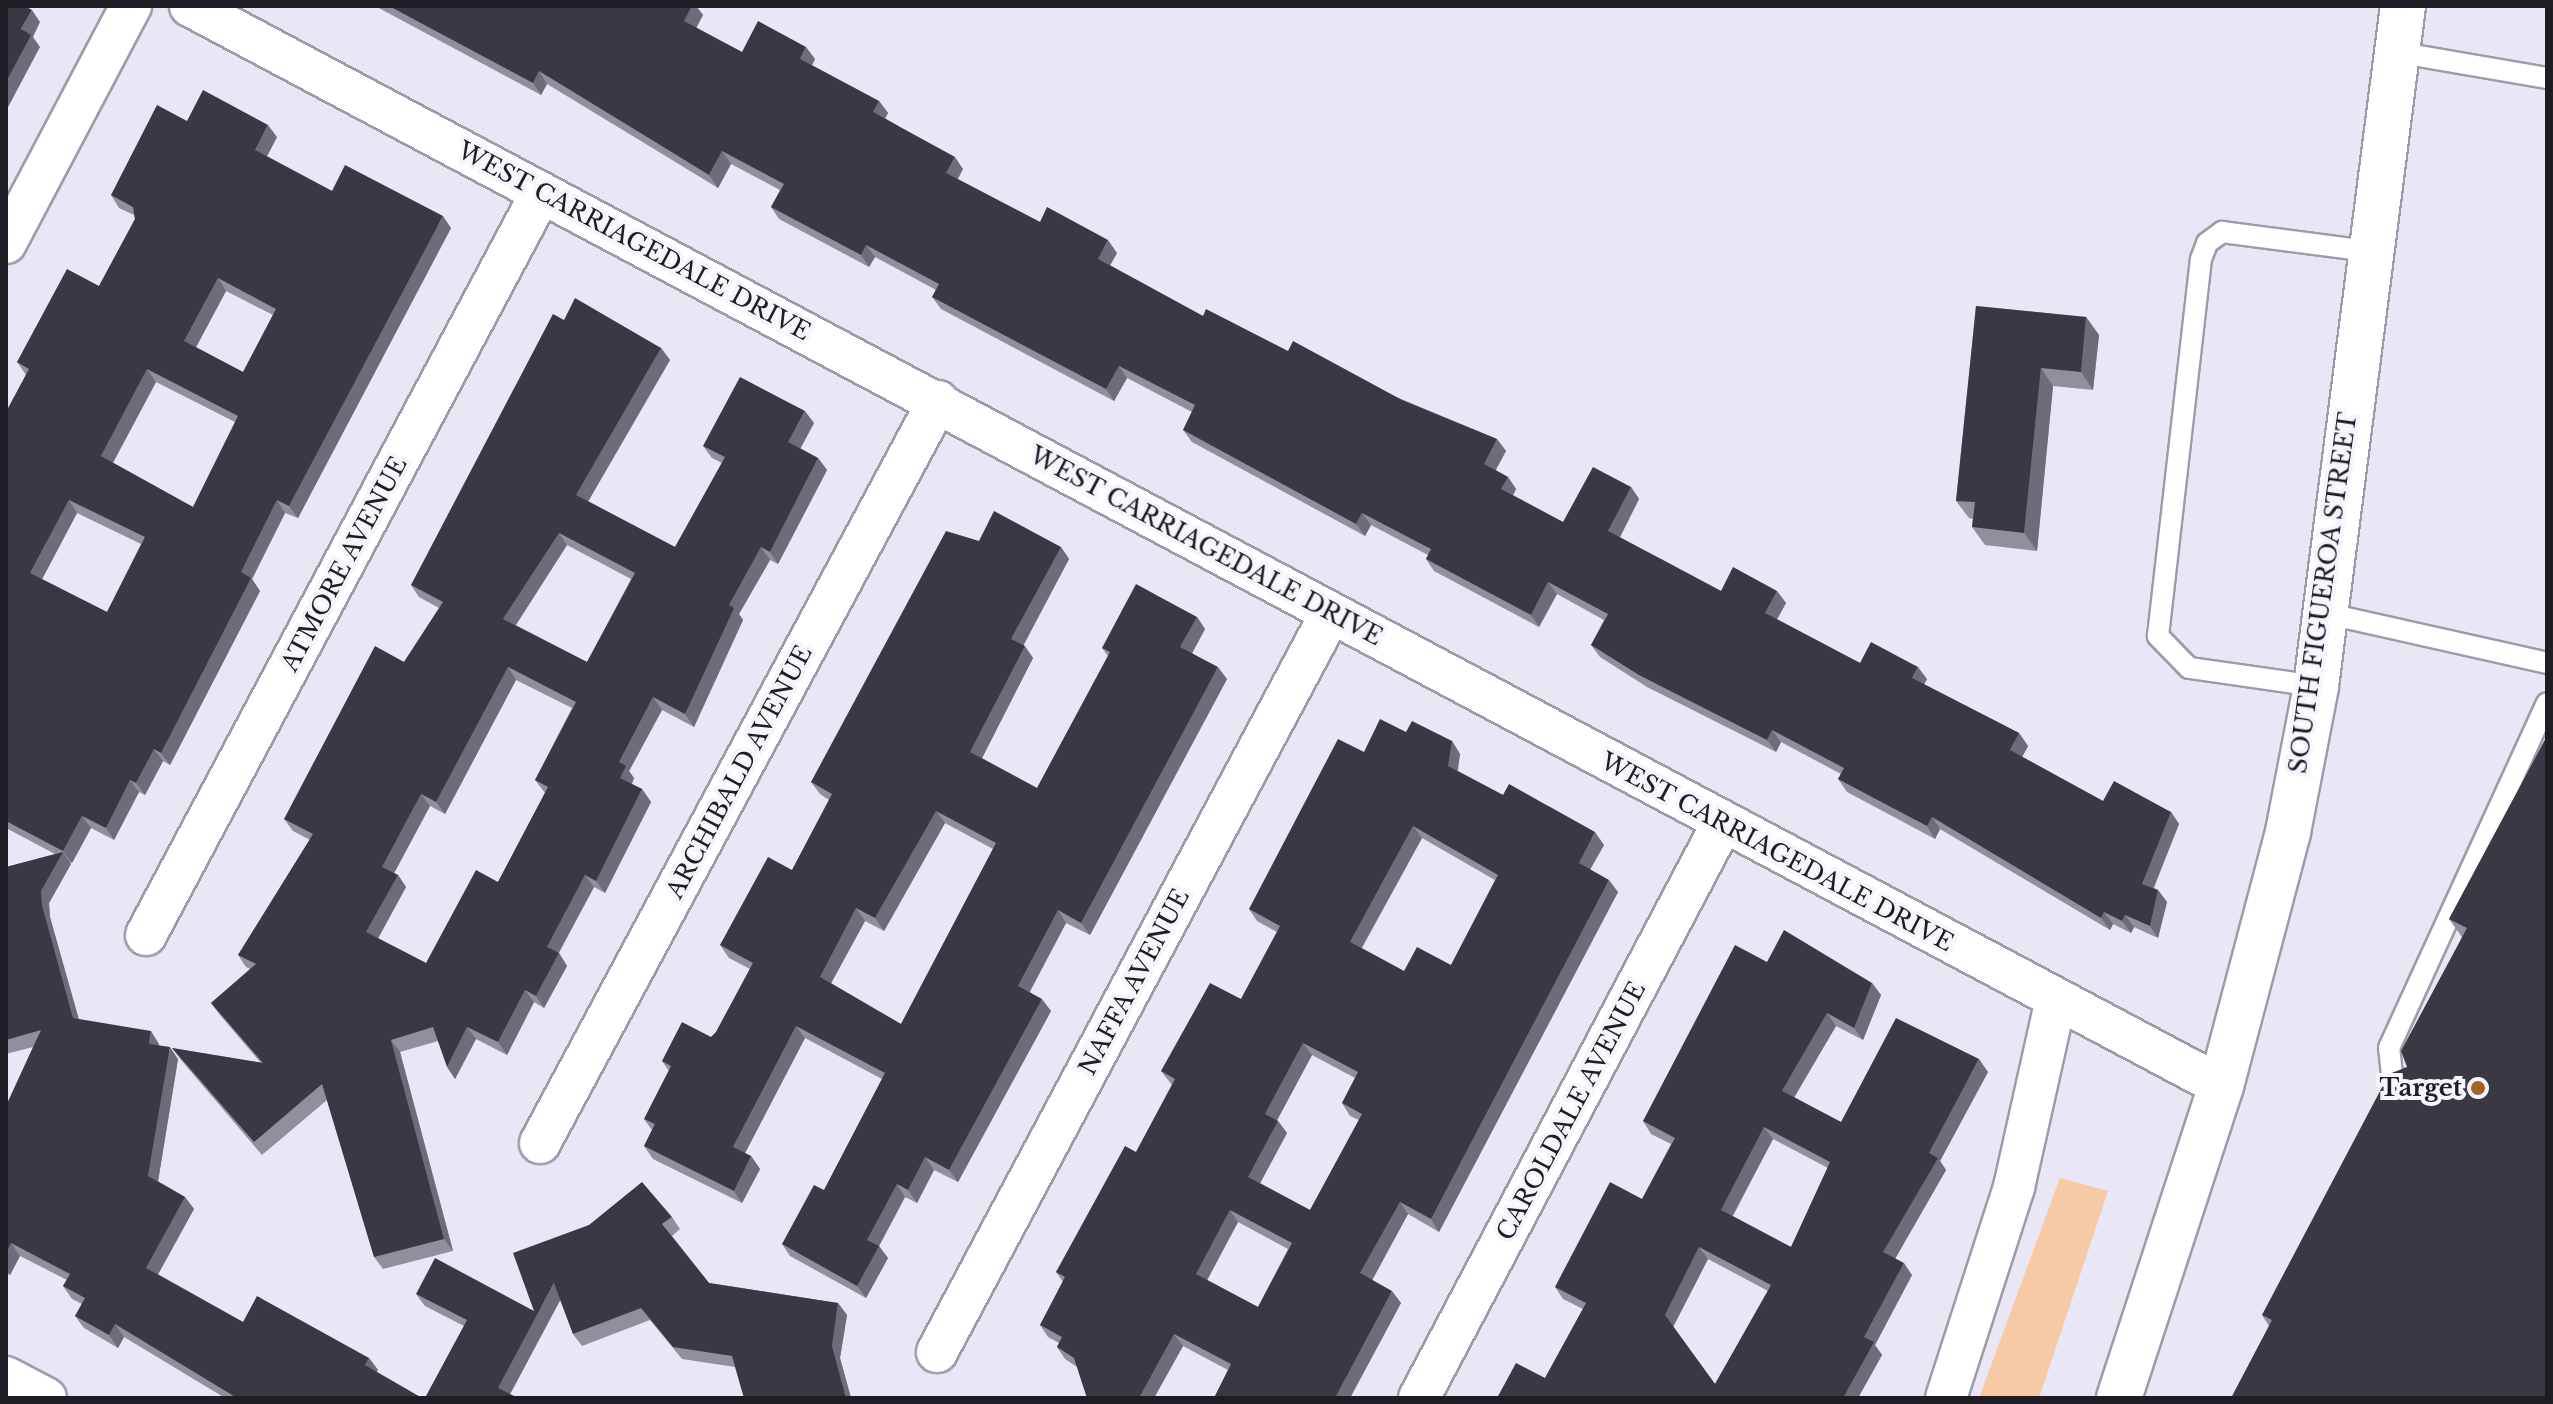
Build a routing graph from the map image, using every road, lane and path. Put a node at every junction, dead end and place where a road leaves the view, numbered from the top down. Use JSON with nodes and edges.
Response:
{"nodes":[{"id":1,"x":131,"y":6,"type":"edge"},
{"id":2,"x":190,"y":6,"type":"edge"},
{"id":3,"x":2403,"y":6,"type":"edge"},
{"id":4,"x":2396,"y":52,"type":"junction"},
{"id":5,"x":2547,"y":78,"type":"edge"},
{"id":6,"x":541,"y":193,"type":"junction"},
{"id":7,"x":6,"y":243,"type":"edge"},
{"id":8,"x":2369,"y":251,"type":"junction"},
{"id":9,"x":938,"y":401,"type":"junction"},
{"id":10,"x":1331,"y":613,"type":"junction"},
{"id":11,"x":2324,"y":613,"type":"junction"},
{"id":12,"x":2547,"y":663,"type":"edge"},
{"id":13,"x":2316,"y":686,"type":"junction"},
{"id":14,"x":2547,"y":703,"type":"edge"},
{"id":15,"x":1722,"y":824,"type":"junction"},
{"id":16,"x":146,"y":935,"type":"dead end"},
{"id":17,"x":2056,"y":999,"type":"junction"},
{"id":18,"x":2411,"y":1085,"type":"edge"},
{"id":19,"x":2221,"y":1086,"type":"junction"},
{"id":20,"x":540,"y":1143,"type":"dead end"},
{"id":21,"x":937,"y":1352,"type":"dead end"},
{"id":22,"x":6,"y":1377,"type":"edge"},
{"id":23,"x":46,"y":1398,"type":"edge"},
{"id":24,"x":1419,"y":1398,"type":"edge"},
{"id":25,"x":1946,"y":1398,"type":"edge"},
{"id":26,"x":2119,"y":1398,"type":"edge"}],
"edges":[{"from":1,"to":7,"type":"street"},
{"from":2,"to":6,"type":"street","name":"WEST CARRIAGEDALE DRIVE"},
{"from":3,"to":4,"type":"main road","name":"SOUTH FIGUEROA STREET"},
{"from":4,"to":5,"type":"lane"},
{"from":4,"to":8,"type":"main road","name":"SOUTH FIGUEROA STREET"},
{"from":6,"to":9,"type":"street","name":"WEST CARRIAGEDALE DRIVE"},
{"from":6,"to":16,"type":"street","name":"ATMORE AVENUE"},
{"from":8,"to":11,"type":"main road","name":"SOUTH FIGUEROA STREET"},
{"from":8,"to":13,"type":"lane"},
{"from":9,"to":10,"type":"street","name":"WEST CARRIAGEDALE DRIVE"},
{"from":9,"to":20,"type":"street","name":"ARCHIBALD AVENUE"},
{"from":10,"to":15,"type":"street","name":"WEST CARRIAGEDALE DRIVE"},
{"from":10,"to":21,"type":"street","name":"NAFFA AVENUE"},
{"from":11,"to":12,"type":"lane"},
{"from":11,"to":13,"type":"main road","name":"SOUTH FIGUEROA STREET"},
{"from":13,"to":19,"type":"main road","name":"SOUTH FIGUEROA STREET"},
{"from":14,"to":18,"type":"lane"},
{"from":15,"to":17,"type":"street","name":"WEST CARRIAGEDALE DRIVE"},
{"from":15,"to":24,"type":"street","name":"CAROLDALE AVENUE"},
{"from":17,"to":19,"type":"street","name":"WEST CARRIAGEDALE DRIVE"},
{"from":17,"to":25,"type":"street"},
{"from":19,"to":26,"type":"main road","name":"SOUTH FIGUEROA STREET"},
{"from":22,"to":23,"type":"street"}]}
